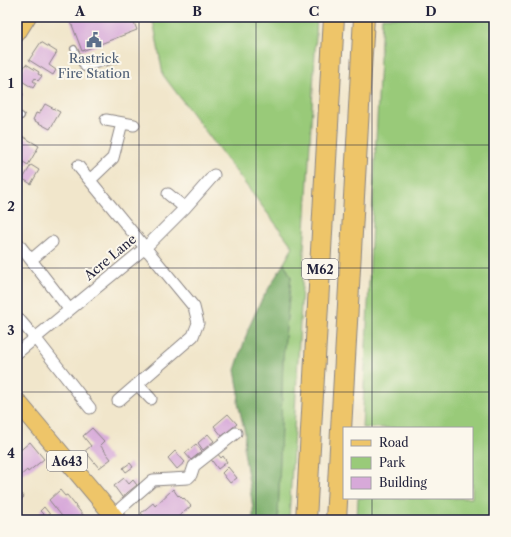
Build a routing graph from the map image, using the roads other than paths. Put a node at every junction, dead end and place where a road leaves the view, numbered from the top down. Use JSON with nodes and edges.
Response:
{"nodes":[{"id":1,"x":27,"y":17,"type":"edge"},
{"id":2,"x":334,"y":17,"type":"edge"},
{"id":3,"x":364,"y":17,"type":"edge"},
{"id":4,"x":17,"y":33,"type":"edge"},
{"id":5,"x":74,"y":49,"type":"dead end"},
{"id":6,"x":115,"y":60,"type":"dead end"},
{"id":7,"x":106,"y":120,"type":"dead end"},
{"id":8,"x":122,"y":123,"type":"junction"},
{"id":9,"x":134,"y":125,"type":"dead end"},
{"id":10,"x":78,"y":166,"type":"dead end"},
{"id":11,"x":214,"y":175,"type":"dead end"},
{"id":12,"x":90,"y":180,"type":"junction"},
{"id":13,"x":168,"y":194,"type":"dead end"},
{"id":14,"x":185,"y":208,"type":"junction"},
{"id":15,"x":17,"y":242,"type":"edge"},
{"id":16,"x":52,"y":242,"type":"dead end"},
{"id":17,"x":145,"y":248,"type":"junction"},
{"id":18,"x":31,"y":260,"type":"junction"},
{"id":19,"x":69,"y":309,"type":"junction"},
{"id":20,"x":17,"y":317,"type":"edge"},
{"id":21,"x":36,"y":339,"type":"junction"},
{"id":22,"x":17,"y":353,"type":"edge"},
{"id":23,"x":138,"y":385,"type":"junction"},
{"id":24,"x":151,"y":399,"type":"dead end"},
{"id":25,"x":17,"y":401,"type":"edge"},
{"id":26,"x":118,"y":401,"type":"dead end"},
{"id":27,"x":90,"y":408,"type":"dead end"},
{"id":28,"x":236,"y":433,"type":"dead end"},
{"id":29,"x":115,"y":517,"type":"edge"},
{"id":30,"x":306,"y":520,"type":"edge"},
{"id":31,"x":336,"y":520,"type":"edge"}],
"edges":[{"from":1,"to":4,"type":"main road"},
{"from":2,"to":30,"type":"highway","number":"M62"},
{"from":3,"to":31,"type":"highway","number":"M62"},
{"from":5,"to":6,"type":"lane"},
{"from":7,"to":8,"type":"street"},
{"from":8,"to":9,"type":"street"},
{"from":8,"to":12,"type":"street"},
{"from":10,"to":12,"type":"street"},
{"from":11,"to":14,"type":"street","name":"Acre Lane"},
{"from":12,"to":17,"type":"street"},
{"from":13,"to":14,"type":"street"},
{"from":14,"to":17,"type":"street","name":"Acre Lane"},
{"from":15,"to":18,"type":"street"},
{"from":16,"to":18,"type":"street"},
{"from":17,"to":19,"type":"street","name":"Acre Lane"},
{"from":17,"to":23,"type":"street"},
{"from":18,"to":19,"type":"street"},
{"from":19,"to":21,"type":"street","name":"Acre Lane"},
{"from":20,"to":21,"type":"street"},
{"from":21,"to":22,"type":"street","name":"Acre Lane"},
{"from":21,"to":27,"type":"street"},
{"from":23,"to":24,"type":"street"},
{"from":23,"to":26,"type":"street"},
{"from":25,"to":29,"type":"main road","number":"A643"},
{"from":28,"to":29,"type":"street"}]}
